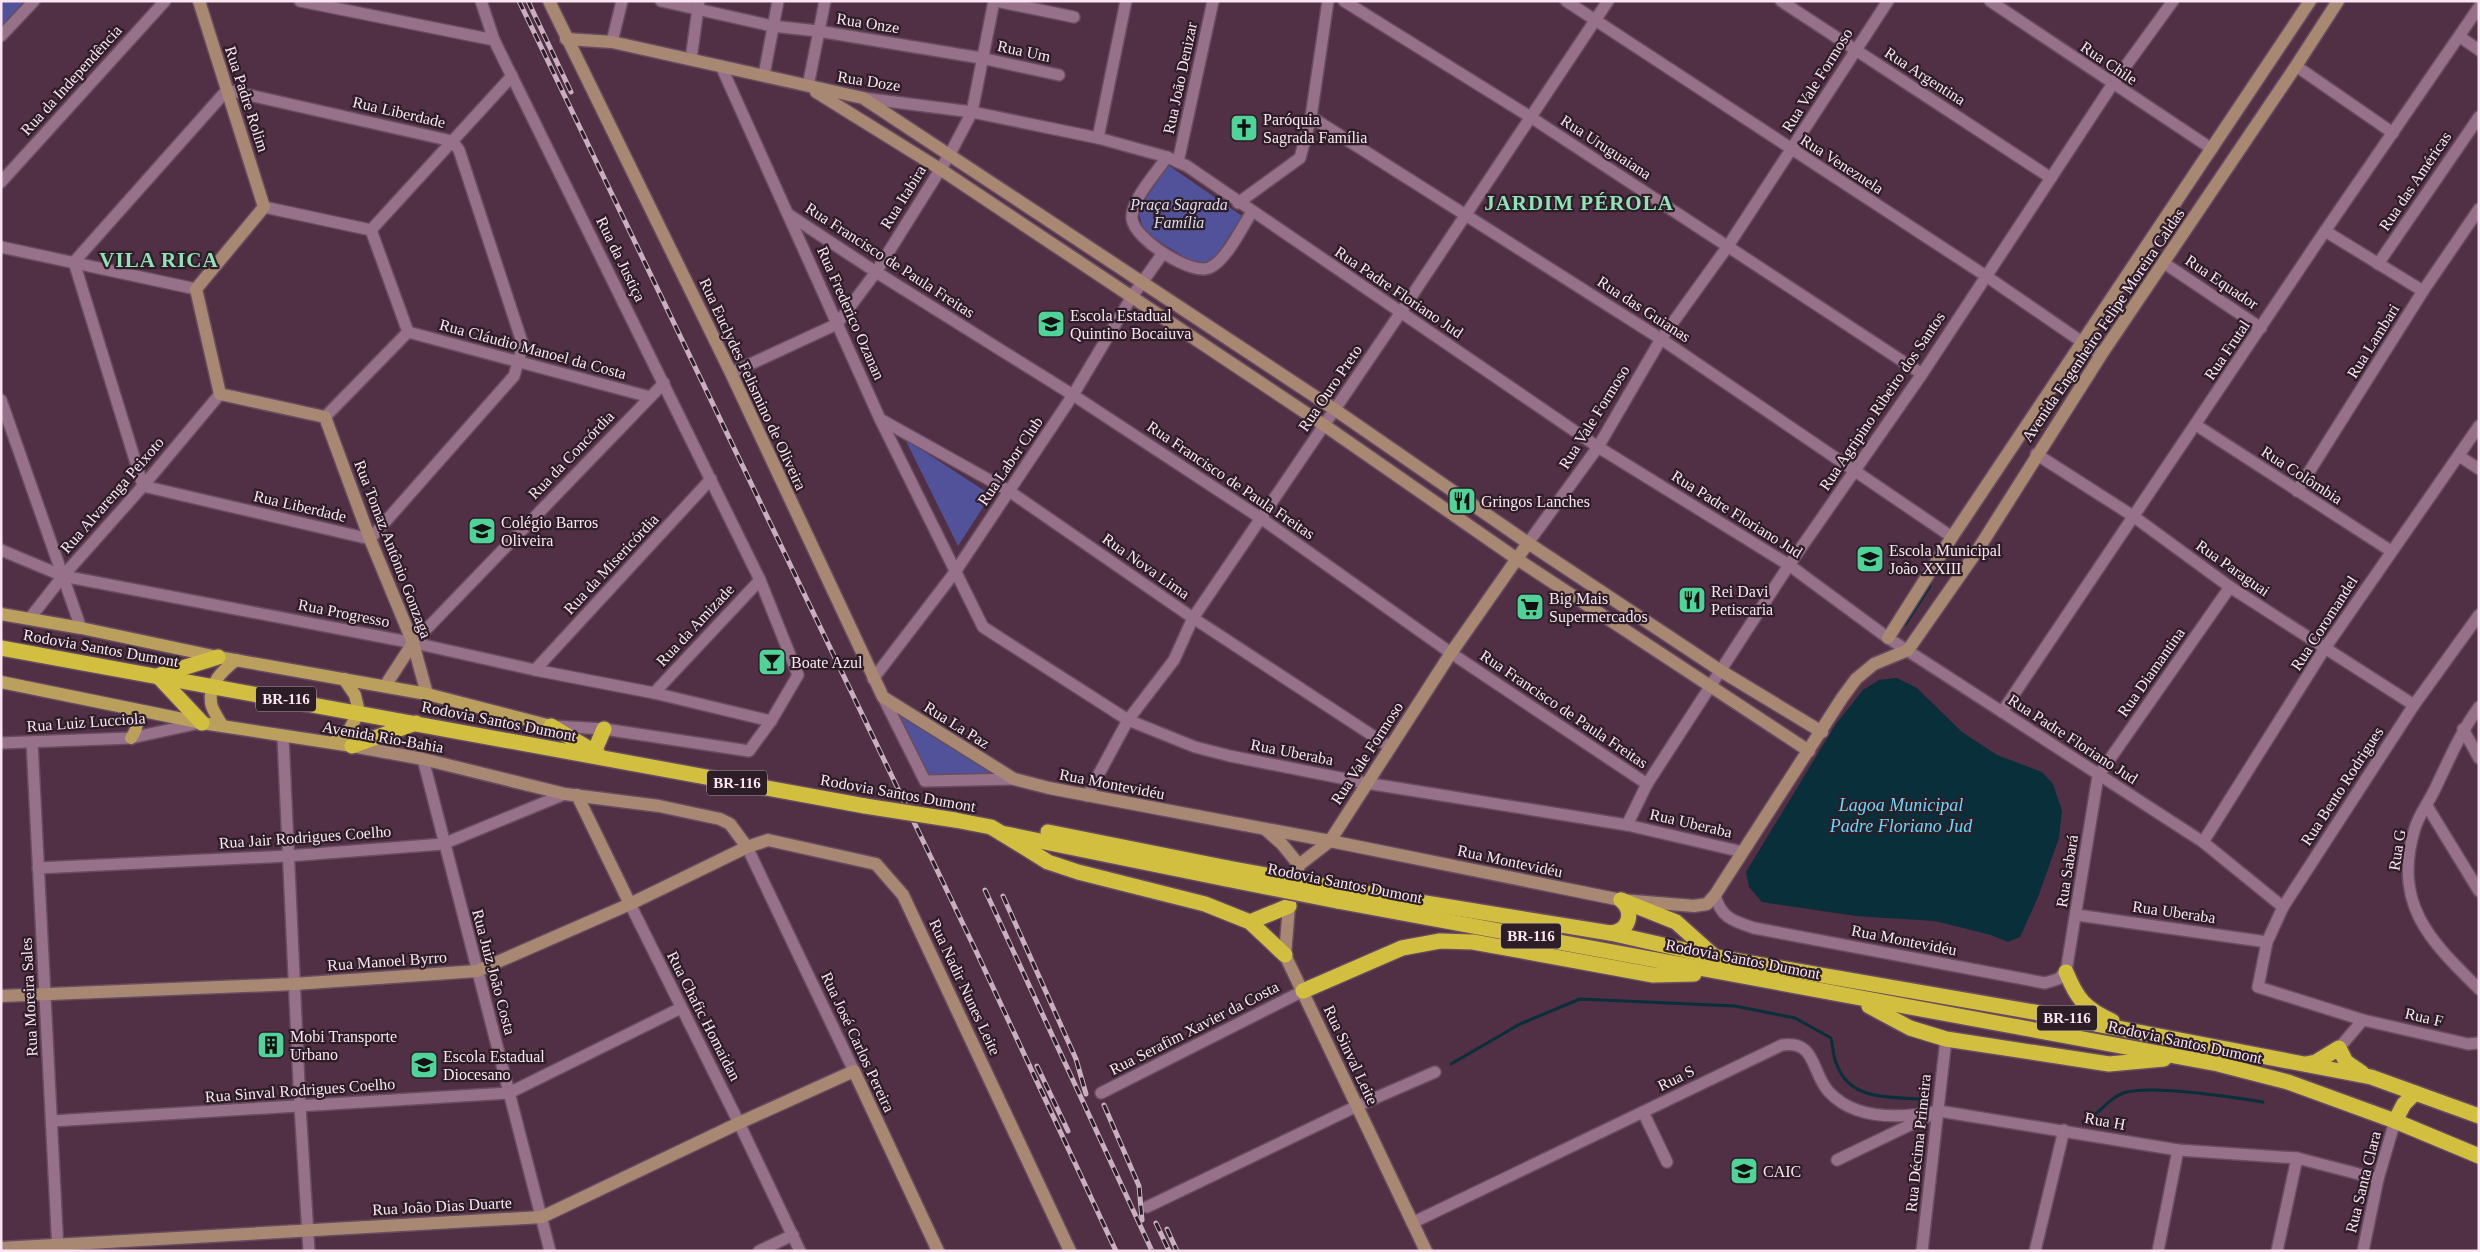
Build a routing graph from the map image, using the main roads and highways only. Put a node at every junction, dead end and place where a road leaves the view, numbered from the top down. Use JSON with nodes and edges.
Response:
{"nodes":[{"id":1,"x":1,"y":614,"type":"edge"},
{"id":2,"x":1,"y":648,"type":"edge"},
{"id":3,"x":218,"y":657,"type":"junction"},
{"id":4,"x":236,"y":660,"type":"junction"},
{"id":5,"x":158,"y":676,"type":"junction"},
{"id":6,"x":344,"y":678,"type":"junction"},
{"id":7,"x":1,"y":682,"type":"edge"},
{"id":8,"x":213,"y":686,"type":"junction"},
{"id":9,"x":132,"y":709,"type":"junction"},
{"id":10,"x":359,"y":712,"type":"junction"},
{"id":11,"x":202,"y":723,"type":"junction"},
{"id":12,"x":417,"y":723,"type":"junction"},
{"id":13,"x":222,"y":725,"type":"junction"},
{"id":14,"x":551,"y":726,"type":"joint"},
{"id":15,"x":604,"y":729,"type":"road end"},
{"id":16,"x":131,"y":738,"type":"road end"},
{"id":17,"x":333,"y":743,"type":"junction"},
{"id":18,"x":352,"y":746,"type":"joint"},
{"id":19,"x":594,"y":752,"type":"junction"},
{"id":20,"x":608,"y":760,"type":"junction"},
{"id":21,"x":996,"y":830,"type":"junction"},
{"id":22,"x":1339,"y":895,"type":"junction"},
{"id":23,"x":1289,"y":906,"type":"road end"},
{"id":24,"x":1250,"y":922,"type":"junction"},
{"id":25,"x":1610,"y":933,"type":"junction"},
{"id":26,"x":1285,"y":955,"type":"road end"},
{"id":27,"x":1716,"y":957,"type":"junction"},
{"id":28,"x":2066,"y":972,"type":"road end"},
{"id":29,"x":1725,"y":973,"type":"junction"},
{"id":30,"x":1303,"y":991,"type":"road end"},
{"id":31,"x":1852,"y":998,"type":"junction"},
{"id":32,"x":2136,"y":1032,"type":"junction"},
{"id":33,"x":2183,"y":1057,"type":"junction"},
{"id":34,"x":2302,"y":1065,"type":"junction"},
{"id":35,"x":2371,"y":1077,"type":"junction"},
{"id":36,"x":2415,"y":1093,"type":"junction"},
{"id":37,"x":2460,"y":1108,"type":"junction"},
{"id":38,"x":2479,"y":1108,"type":"edge"},
{"id":39,"x":2479,"y":1116,"type":"edge"},
{"id":40,"x":2395,"y":1121,"type":"junction"},
{"id":41,"x":2479,"y":1156,"type":"edge"}],
"edges":[{"from":1,"to":3,"type":"main road"},
{"from":2,"to":5,"type":"highway","name":"Rodovia Santos Dumont","number":"BR-116"},
{"from":3,"to":4,"type":"main road"},
{"from":3,"to":5,"type":"highway"},
{"from":4,"to":6,"type":"main road"},
{"from":4,"to":8,"type":"main road"},
{"from":5,"to":8,"type":"highway","name":"Rodovia Santos Dumont","number":"BR-116"},
{"from":5,"to":11,"type":"highway"},
{"from":6,"to":10,"type":"main road"},
{"from":6,"to":14,"type":"main road"},
{"from":7,"to":9,"type":"main road","name":"Avenida Rio-Bahia"},
{"from":8,"to":10,"type":"highway","name":"Rodovia Santos Dumont","number":"BR-116"},
{"from":8,"to":13,"type":"main road"},
{"from":9,"to":11,"type":"main road","name":"Avenida Rio-Bahia"},
{"from":9,"to":16,"type":"main road"},
{"from":10,"to":12,"type":"highway","name":"Rodovia Santos Dumont","number":"BR-116"},
{"from":10,"to":17,"type":"main road"},
{"from":11,"to":13,"type":"main road","name":"Avenida Rio-Bahia"},
{"from":12,"to":18,"type":"highway"},
{"from":12,"to":20,"type":"highway","name":"Rodovia Santos Dumont","number":"BR-116"},
{"from":13,"to":17,"type":"main road","name":"Avenida Rio-Bahia"},
{"from":14,"to":19,"type":"highway"},
{"from":15,"to":19,"type":"highway"},
{"from":17,"to":18,"type":"main road","name":"Avenida Rio-Bahia"},
{"from":19,"to":20,"type":"highway"},
{"from":20,"to":21,"type":"highway","name":"Rodovia Santos Dumont","number":"BR-116","bridge":true},
{"from":21,"to":22,"type":"highway","name":"Rodovia Santos Dumont","number":"BR-116","bridge":true},
{"from":21,"to":24,"type":"highway"},
{"from":22,"to":25,"type":"highway","name":"Rodovia Santos Dumont","number":"BR-116"},
{"from":22,"to":29,"type":"highway","name":"Rodovia Santos Dumont","number":"BR-116"},
{"from":23,"to":24,"type":"highway"},
{"from":24,"to":26,"type":"highway"},
{"from":25,"to":27,"type":"highway","name":"Rodovia Santos Dumont","number":"BR-116"},
{"from":25,"to":27,"type":"highway"},
{"from":27,"to":32,"type":"highway","name":"Rodovia Santos Dumont","number":"BR-116"},
{"from":28,"to":32,"type":"highway"},
{"from":29,"to":30,"type":"highway"},
{"from":29,"to":31,"type":"highway","name":"Rodovia Santos Dumont","number":"BR-116"},
{"from":31,"to":33,"type":"highway","name":"Rodovia Santos Dumont","number":"BR-116"},
{"from":31,"to":33,"type":"highway"},
{"from":32,"to":34,"type":"highway","name":"Rodovia Santos Dumont","number":"BR-116"},
{"from":33,"to":40,"type":"highway","name":"Rodovia Santos Dumont","number":"BR-116"},
{"from":34,"to":35,"type":"highway","name":"Rodovia Santos Dumont","number":"BR-116"},
{"from":34,"to":35,"type":"highway"},
{"from":35,"to":36,"type":"highway","name":"Rodovia Santos Dumont","number":"BR-116"},
{"from":36,"to":37,"type":"highway","name":"Rodovia Santos Dumont","number":"BR-116"},
{"from":36,"to":40,"type":"highway"},
{"from":37,"to":38,"type":"highway"},
{"from":37,"to":39,"type":"highway","name":"Rodovia Santos Dumont","number":"BR-116"},
{"from":40,"to":41,"type":"highway","name":"Rodovia Santos Dumont","number":"BR-116"}]}
